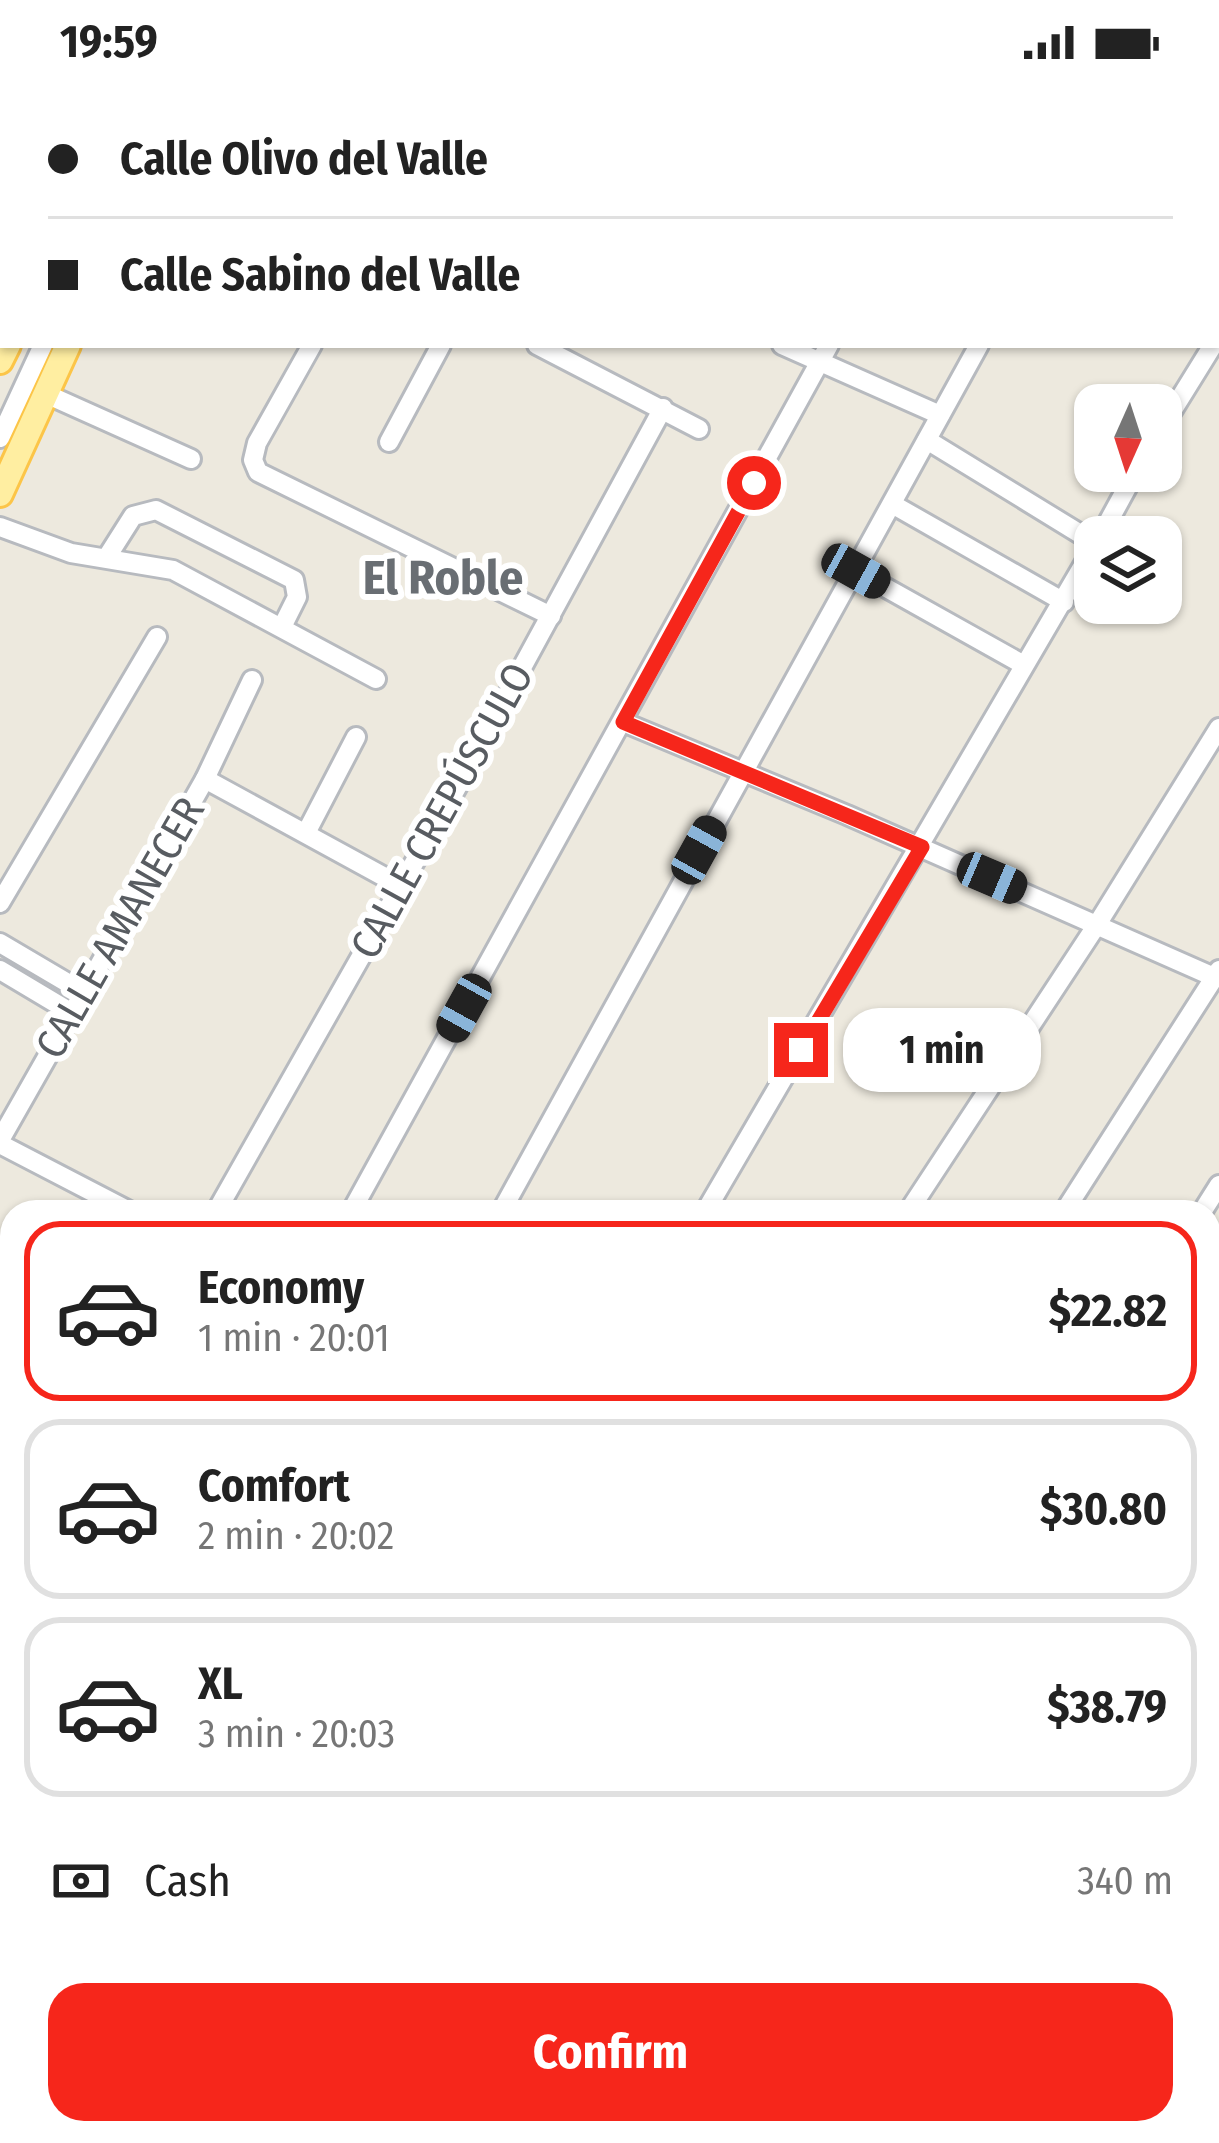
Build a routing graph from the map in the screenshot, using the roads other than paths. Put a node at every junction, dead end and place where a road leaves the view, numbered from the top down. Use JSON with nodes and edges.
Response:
{"nodes":[{"id":1,"x":28,"y":348,"type":"edge"},
{"id":2,"x":42,"y":348,"type":"edge"},
{"id":3,"x":67,"y":348,"type":"edge"},
{"id":4,"x":310,"y":348,"type":"edge"},
{"id":5,"x":438,"y":348,"type":"edge"},
{"id":6,"x":543,"y":348,"type":"edge"},
{"id":7,"x":788,"y":348,"type":"edge"},
{"id":8,"x":827,"y":348,"type":"edge"},
{"id":9,"x":978,"y":348,"type":"edge"},
{"id":10,"x":1211,"y":348,"type":"edge"},
{"id":11,"x":819,"y":363,"type":"junction"},
{"id":12,"x":46,"y":394,"type":"junction"},
{"id":13,"x":1182,"y":395,"type":"edge"},
{"id":14,"x":0,"y":408,"type":"edge"},
{"id":15,"x":663,"y":408,"type":"junction"},
{"id":16,"x":940,"y":415,"type":"junction"},
{"id":17,"x":699,"y":428,"type":"dead end"},
{"id":18,"x":0,"y":438,"type":"edge"},
{"id":19,"x":927,"y":440,"type":"junction"},
{"id":20,"x":389,"y":442,"type":"dead end"},
{"id":21,"x":191,"y":459,"type":"dead end"},
{"id":22,"x":0,"y":494,"type":"edge"},
{"id":23,"x":892,"y":504,"type":"junction"},
{"id":24,"x":0,"y":527,"type":"edge"},
{"id":25,"x":1074,"y":529,"type":"edge"},
{"id":26,"x":107,"y":557,"type":"junction"},
{"id":27,"x":856,"y":571,"type":"junction"},
{"id":28,"x":1074,"y":583,"type":"edge"},
{"id":29,"x":1064,"y":602,"type":"junction"},
{"id":30,"x":551,"y":616,"type":"junction"},
{"id":31,"x":283,"y":627,"type":"junction"},
{"id":32,"x":157,"y":638,"type":"dead end"},
{"id":33,"x":1024,"y":665,"type":"junction"},
{"id":34,"x":376,"y":679,"type":"dead end"},
{"id":35,"x":252,"y":680,"type":"dead end"},
{"id":36,"x":623,"y":722,"type":"junction"},
{"id":37,"x":1219,"y":728,"type":"edge"},
{"id":38,"x":356,"y":737,"type":"dead end"},
{"id":39,"x":742,"y":770,"type":"junction"},
{"id":40,"x":205,"y":779,"type":"junction"},
{"id":41,"x":306,"y":833,"type":"junction"},
{"id":42,"x":922,"y":847,"type":"junction"},
{"id":43,"x":401,"y":886,"type":"junction"},
{"id":44,"x":0,"y":903,"type":"edge"},
{"id":45,"x":1098,"y":923,"type":"junction"},
{"id":46,"x":0,"y":943,"type":"edge"},
{"id":47,"x":0,"y":970,"type":"edge"},
{"id":48,"x":1217,"y":974,"type":"edge"},
{"id":49,"x":83,"y":992,"type":"junction"},
{"id":50,"x":71,"y":1013,"type":"junction"},
{"id":51,"x":0,"y":1142,"type":"edge"},
{"id":52,"x":87,"y":1200,"type":"edge"},
{"id":53,"x":223,"y":1200,"type":"edge"},
{"id":54,"x":358,"y":1200,"type":"edge"},
{"id":55,"x":515,"y":1200,"type":"edge"},
{"id":56,"x":712,"y":1200,"type":"edge"},
{"id":57,"x":916,"y":1200,"type":"edge"},
{"id":58,"x":1072,"y":1200,"type":"edge"}],
"edges":[{"from":1,"to":14,"type":"street"},
{"from":2,"to":18,"type":"street"},
{"from":3,"to":12,"type":"main road"},
{"from":4,"to":30,"type":"street"},
{"from":5,"to":20,"type":"street"},
{"from":6,"to":15,"type":"street"},
{"from":7,"to":11,"type":"street"},
{"from":8,"to":11,"type":"street"},
{"from":9,"to":16,"type":"street"},
{"from":10,"to":13,"type":"street"},
{"from":11,"to":16,"type":"street"},
{"from":11,"to":36,"type":"street"},
{"from":12,"to":21,"type":"street"},
{"from":12,"to":22,"type":"main road"},
{"from":15,"to":17,"type":"street"},
{"from":15,"to":30,"type":"street","name":"CALLE CREPÚSCULO"},
{"from":16,"to":19,"type":"street"},
{"from":19,"to":23,"type":"street"},
{"from":19,"to":25,"type":"street"},
{"from":23,"to":27,"type":"street"},
{"from":23,"to":29,"type":"street"},
{"from":24,"to":26,"type":"street"},
{"from":26,"to":31,"type":"street"},
{"from":26,"to":31,"type":"street"},
{"from":27,"to":33,"type":"street"},
{"from":27,"to":39,"type":"street"},
{"from":28,"to":29,"type":"street"},
{"from":29,"to":33,"type":"street"},
{"from":30,"to":43,"type":"street","name":"CALLE CREPÚSCULO"},
{"from":31,"to":34,"type":"street"},
{"from":32,"to":44,"type":"street"},
{"from":33,"to":42,"type":"street"},
{"from":35,"to":40,"type":"street","name":"CALLE AMANECER"},
{"from":36,"to":39,"type":"street"},
{"from":36,"to":54,"type":"street"},
{"from":37,"to":45,"type":"street"},
{"from":38,"to":41,"type":"street"},
{"from":39,"to":42,"type":"street"},
{"from":39,"to":55,"type":"street"},
{"from":40,"to":41,"type":"street"},
{"from":40,"to":49,"type":"street","name":"CALLE AMANECER"},
{"from":41,"to":43,"type":"street"},
{"from":42,"to":45,"type":"street"},
{"from":42,"to":56,"type":"street"},
{"from":43,"to":53,"type":"street","name":"CALLE CREPÚSCULO"},
{"from":45,"to":48,"type":"street"},
{"from":45,"to":57,"type":"street"},
{"from":46,"to":49,"type":"street"},
{"from":47,"to":50,"type":"street"},
{"from":48,"to":58,"type":"street"},
{"from":49,"to":50,"type":"street","name":"CALLE AMANECER"},
{"from":50,"to":51,"type":"street","name":"CALLE AMANECER"},
{"from":51,"to":52,"type":"street"}]}
